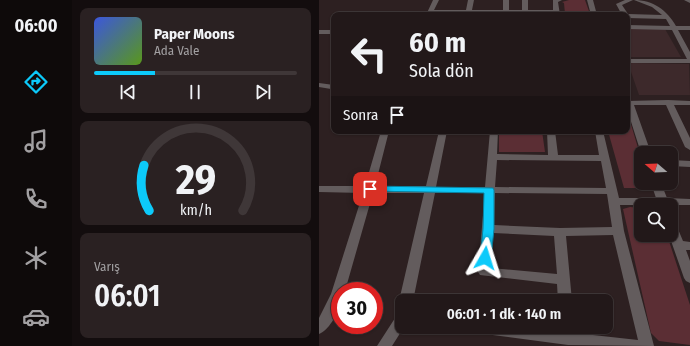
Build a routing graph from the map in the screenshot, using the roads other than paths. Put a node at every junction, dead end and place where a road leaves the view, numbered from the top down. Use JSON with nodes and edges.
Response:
{"nodes":[{"id":1,"x":436,"y":0,"type":"edge"},
{"id":2,"x":471,"y":0,"type":"edge"},
{"id":3,"x":506,"y":0,"type":"edge"},
{"id":4,"x":525,"y":0,"type":"edge"},
{"id":5,"x":559,"y":0,"type":"edge"},
{"id":6,"x":591,"y":0,"type":"edge"},
{"id":7,"x":630,"y":0,"type":"edge"},
{"id":8,"x":637,"y":0,"type":"edge"},
{"id":9,"x":687,"y":0,"type":"edge"},
{"id":10,"x":690,"y":1,"type":"edge"},
{"id":11,"x":506,"y":11,"type":"junction"},
{"id":12,"x":430,"y":12,"type":"edge"},
{"id":13,"x":468,"y":12,"type":"edge"},
{"id":14,"x":487,"y":12,"type":"edge"},
{"id":15,"x":525,"y":12,"type":"joint"},
{"id":16,"x":557,"y":12,"type":"edge"},
{"id":17,"x":593,"y":12,"type":"edge"},
{"id":18,"x":624,"y":12,"type":"edge"},
{"id":19,"x":630,"y":16,"type":"edge"},
{"id":20,"x":668,"y":17,"type":"junction"},
{"id":21,"x":630,"y":27,"type":"edge"},
{"id":22,"x":674,"y":28,"type":"junction"},
{"id":23,"x":690,"y":28,"type":"edge"},
{"id":24,"x":319,"y":32,"type":"edge"},
{"id":25,"x":331,"y":32,"type":"edge"},
{"id":26,"x":690,"y":60,"type":"edge"},
{"id":27,"x":630,"y":61,"type":"edge"},
{"id":28,"x":319,"y":85,"type":"edge"},
{"id":29,"x":331,"y":87,"type":"dead end"},
{"id":30,"x":668,"y":102,"type":"junction"},
{"id":31,"x":630,"y":103,"type":"edge"},
{"id":32,"x":690,"y":103,"type":"edge"},
{"id":33,"x":630,"y":109,"type":"edge"},
{"id":34,"x":686,"y":131,"type":"edge"},
{"id":35,"x":384,"y":134,"type":"edge"},
{"id":36,"x":442,"y":134,"type":"edge"},
{"id":37,"x":494,"y":134,"type":"edge"},
{"id":38,"x":551,"y":134,"type":"edge"},
{"id":39,"x":600,"y":134,"type":"edge"},
{"id":40,"x":643,"y":146,"type":"edge"},
{"id":41,"x":690,"y":146,"type":"edge"},
{"id":42,"x":492,"y":157,"type":"junction"},
{"id":43,"x":553,"y":158,"type":"junction"},
{"id":44,"x":605,"y":158,"type":"junction"},
{"id":45,"x":678,"y":163,"type":"edge"},
{"id":46,"x":690,"y":164,"type":"edge"},
{"id":47,"x":319,"y":189,"type":"edge"},
{"id":48,"x":370,"y":189,"type":"junction"},
{"id":49,"x":429,"y":189,"type":"junction"},
{"id":50,"x":489,"y":190,"type":"junction"},
{"id":51,"x":613,"y":196,"type":"junction"},
{"id":52,"x":634,"y":199,"type":"edge"},
{"id":53,"x":678,"y":202,"type":"edge"},
{"id":54,"x":690,"y":202,"type":"edge"},
{"id":55,"x":488,"y":229,"type":"junction"},
{"id":56,"x":619,"y":231,"type":"junction"},
{"id":57,"x":560,"y":232,"type":"junction"},
{"id":58,"x":678,"y":236,"type":"edge"},
{"id":59,"x":684,"y":245,"type":"edge"},
{"id":60,"x":690,"y":278,"type":"edge"},
{"id":61,"x":563,"y":280,"type":"junction"},
{"id":62,"x":407,"y":294,"type":"edge"},
{"id":63,"x":564,"y":294,"type":"edge"},
{"id":64,"x":319,"y":328,"type":"edge"},
{"id":65,"x":395,"y":330,"type":"edge"},
{"id":66,"x":572,"y":334,"type":"edge"},
{"id":67,"x":384,"y":346,"type":"edge"},
{"id":68,"x":637,"y":346,"type":"edge"},
{"id":69,"x":647,"y":346,"type":"edge"}],
"edges":[{"from":1,"to":12,"type":"street"},
{"from":2,"to":13,"type":"street"},
{"from":3,"to":11,"type":"street"},
{"from":4,"to":15,"type":"street"},
{"from":5,"to":16,"type":"street"},
{"from":6,"to":17,"type":"street"},
{"from":7,"to":18,"type":"street"},
{"from":8,"to":20,"type":"street"},
{"from":9,"to":10,"type":"street"},
{"from":11,"to":14,"type":"street"},
{"from":11,"to":15,"type":"street"},
{"from":19,"to":20,"type":"street"},
{"from":20,"to":22,"type":"street"},
{"from":21,"to":22,"type":"street"},
{"from":22,"to":23,"type":"street"},
{"from":22,"to":26,"type":"street"},
{"from":24,"to":25,"type":"street"},
{"from":26,"to":27,"type":"street"},
{"from":28,"to":29,"type":"street"},
{"from":30,"to":31,"type":"street"},
{"from":30,"to":32,"type":"street"},
{"from":30,"to":34,"type":"street"},
{"from":33,"to":40,"type":"street"},
{"from":34,"to":41,"type":"street"},
{"from":35,"to":48,"type":"street"},
{"from":36,"to":49,"type":"street"},
{"from":37,"to":42,"type":"street"},
{"from":38,"to":43,"type":"street"},
{"from":39,"to":44,"type":"street"},
{"from":42,"to":43,"type":"street"},
{"from":42,"to":50,"type":"street"},
{"from":43,"to":44,"type":"street"},
{"from":44,"to":51,"type":"street"},
{"from":45,"to":46,"type":"street"},
{"from":47,"to":48,"type":"street"},
{"from":48,"to":49,"type":"street"},
{"from":48,"to":64,"type":"street"},
{"from":49,"to":50,"type":"street"},
{"from":49,"to":62,"type":"street"},
{"from":50,"to":51,"type":"street"},
{"from":50,"to":55,"type":"street"},
{"from":51,"to":52,"type":"street"},
{"from":51,"to":56,"type":"street"},
{"from":53,"to":54,"type":"street"},
{"from":55,"to":57,"type":"street"},
{"from":55,"to":61,"type":"street"},
{"from":56,"to":57,"type":"street"},
{"from":56,"to":69,"type":"street"},
{"from":57,"to":61,"type":"street"},
{"from":58,"to":59,"type":"street"},
{"from":59,"to":60,"type":"street"},
{"from":61,"to":63,"type":"street"},
{"from":65,"to":67,"type":"street"},
{"from":66,"to":68,"type":"street"}]}
